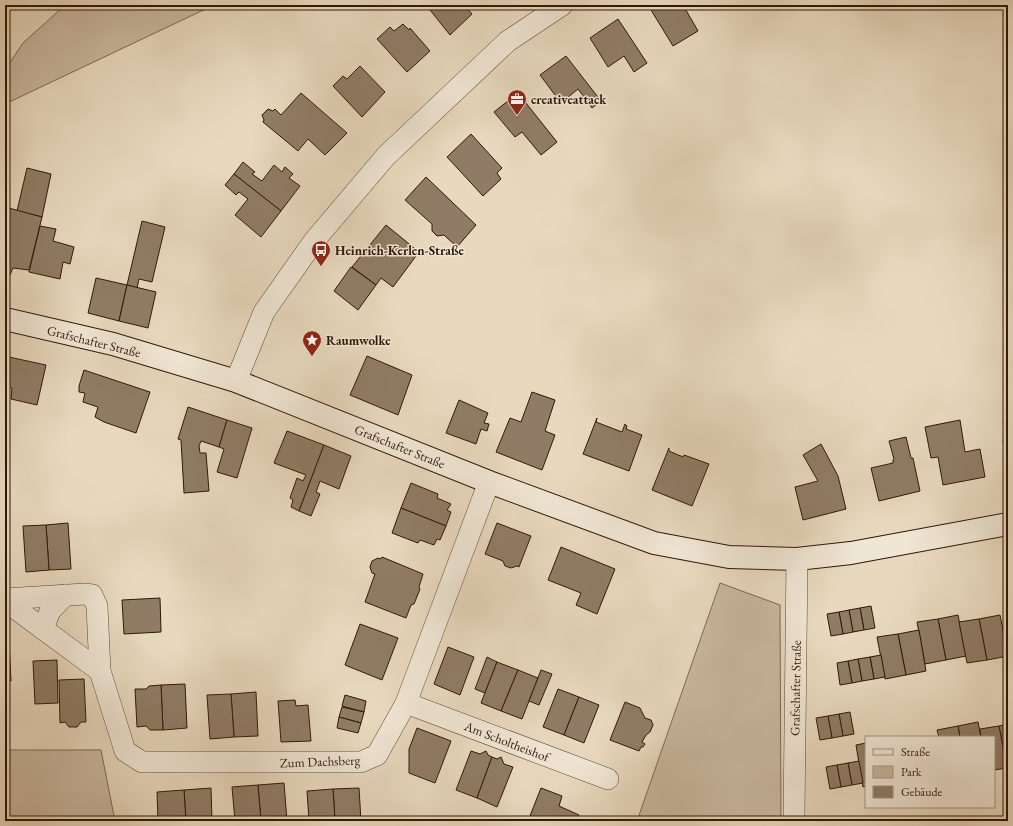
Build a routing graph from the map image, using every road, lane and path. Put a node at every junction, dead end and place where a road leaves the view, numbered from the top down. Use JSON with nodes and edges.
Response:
{"nodes":[{"id":1,"x":562,"y":5,"type":"edge"},
{"id":2,"x":5,"y":319,"type":"edge"},
{"id":3,"x":236,"y":381,"type":"junction"},
{"id":4,"x":489,"y":482,"type":"junction"},
{"id":5,"x":1008,"y":524,"type":"edge"},
{"id":6,"x":797,"y":559,"type":"junction"},
{"id":7,"x":65,"y":595,"type":"junction"},
{"id":8,"x":5,"y":600,"type":"edge"},
{"id":9,"x":43,"y":629,"type":"junction"},
{"id":10,"x":100,"y":671,"type":"junction"},
{"id":11,"x":406,"y":703,"type":"junction"},
{"id":12,"x":608,"y":780,"type":"dead end"},
{"id":13,"x":794,"y":816,"type":"dead end"}],
"edges":[{"from":1,"to":3,"type":"street"},
{"from":2,"to":3,"type":"main road","name":"Grafschafter Straße"},
{"from":3,"to":4,"type":"main road","name":"Grafschafter Straße"},
{"from":4,"to":6,"type":"main road","name":"Grafschafter Straße"},
{"from":4,"to":11,"type":"street","name":"Zum Dachsberg"},
{"from":5,"to":6,"type":"main road","name":"Grafschafter Straße"},
{"from":6,"to":13,"type":"street","name":"Grafschafter Straße"},
{"from":7,"to":8,"type":"street","name":"Zum Dachsberg"},
{"from":7,"to":9,"type":"street"},
{"from":7,"to":10,"type":"street","name":"Zum Dachsberg"},
{"from":8,"to":9,"type":"street","name":"Zum Dachsberg"},
{"from":9,"to":10,"type":"street","name":"Zum Dachsberg"},
{"from":10,"to":11,"type":"street","name":"Zum Dachsberg"},
{"from":11,"to":12,"type":"street","name":"Am Scholtheishof"}]}
